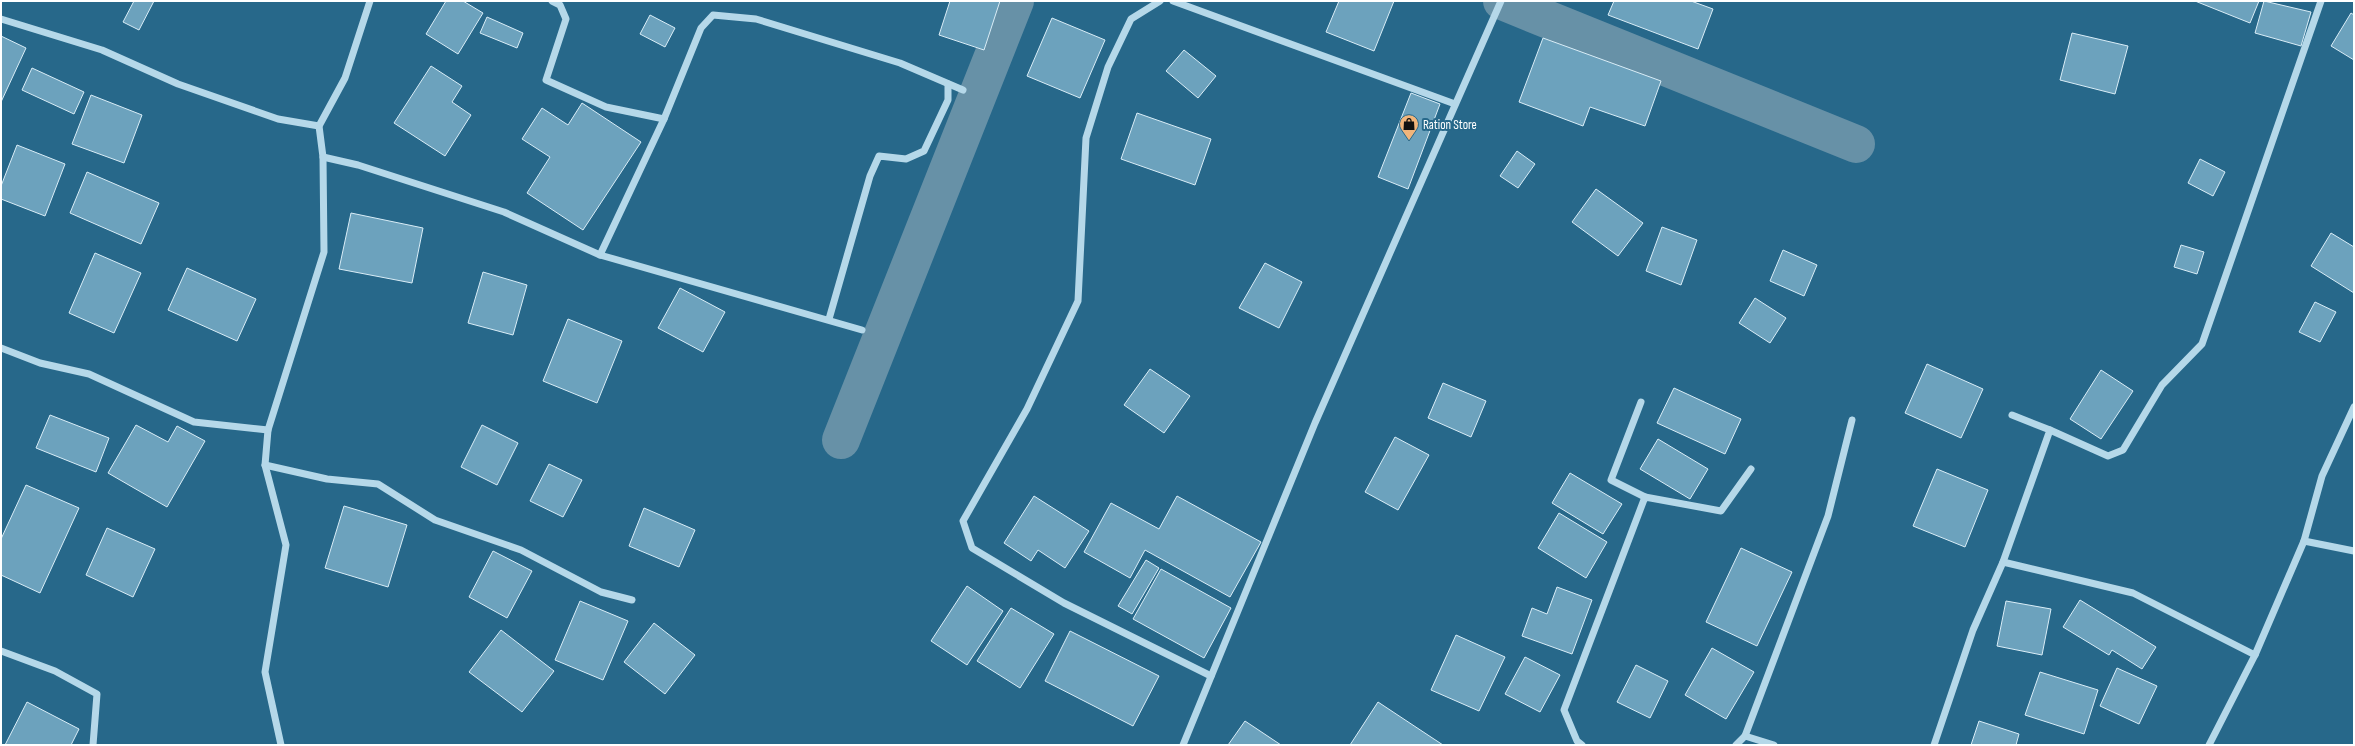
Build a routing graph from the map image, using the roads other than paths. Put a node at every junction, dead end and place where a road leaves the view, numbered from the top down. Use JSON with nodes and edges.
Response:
{"nodes":[{"id":1,"x":370,"y":1,"type":"edge"},
{"id":2,"x":552,"y":1,"type":"edge"},
{"id":3,"x":1160,"y":1,"type":"edge"},
{"id":4,"x":1173,"y":1,"type":"edge"},
{"id":5,"x":1502,"y":1,"type":"edge"},
{"id":6,"x":2321,"y":1,"type":"edge"},
{"id":7,"x":1,"y":19,"type":"edge"},
{"id":8,"x":948,"y":84,"type":"junction"},
{"id":9,"x":963,"y":90,"type":"dead end"},
{"id":10,"x":1455,"y":104,"type":"junction"},
{"id":11,"x":664,"y":119,"type":"junction"},
{"id":12,"x":319,"y":126,"type":"junction"},
{"id":13,"x":322,"y":157,"type":"junction"},
{"id":14,"x":600,"y":255,"type":"junction"},
{"id":15,"x":829,"y":319,"type":"junction"},
{"id":16,"x":862,"y":330,"type":"dead end"},
{"id":17,"x":1,"y":348,"type":"edge"},
{"id":18,"x":1641,"y":402,"type":"dead end"},
{"id":19,"x":2354,"y":407,"type":"edge"},
{"id":20,"x":2012,"y":415,"type":"dead end"},
{"id":21,"x":1852,"y":420,"type":"dead end"},
{"id":22,"x":268,"y":430,"type":"junction"},
{"id":23,"x":2050,"y":430,"type":"junction"},
{"id":24,"x":265,"y":465,"type":"junction"},
{"id":25,"x":1751,"y":469,"type":"dead end"},
{"id":26,"x":1645,"y":497,"type":"junction"},
{"id":27,"x":2304,"y":541,"type":"junction"},
{"id":28,"x":2354,"y":551,"type":"edge"},
{"id":29,"x":2003,"y":562,"type":"junction"},
{"id":30,"x":632,"y":600,"type":"dead end"},
{"id":31,"x":1,"y":651,"type":"edge"},
{"id":32,"x":2255,"y":655,"type":"junction"},
{"id":33,"x":1211,"y":676,"type":"junction"},
{"id":34,"x":1745,"y":736,"type":"junction"},
{"id":35,"x":93,"y":745,"type":"edge"},
{"id":36,"x":281,"y":745,"type":"edge"},
{"id":37,"x":1183,"y":745,"type":"edge"},
{"id":38,"x":1582,"y":745,"type":"edge"},
{"id":39,"x":1736,"y":745,"type":"edge"},
{"id":40,"x":1774,"y":745,"type":"edge"},
{"id":41,"x":1934,"y":745,"type":"edge"},
{"id":42,"x":2209,"y":745,"type":"edge"}],
"edges":[{"from":1,"to":12,"type":"street"},
{"from":2,"to":11,"type":"street"},
{"from":3,"to":33,"type":"street"},
{"from":4,"to":10,"type":"street"},
{"from":5,"to":10,"type":"street"},
{"from":6,"to":23,"type":"street"},
{"from":7,"to":12,"type":"street"},
{"from":8,"to":9,"type":"street"},
{"from":8,"to":11,"type":"street"},
{"from":8,"to":15,"type":"street"},
{"from":10,"to":33,"type":"street"},
{"from":11,"to":14,"type":"street"},
{"from":12,"to":13,"type":"street"},
{"from":13,"to":14,"type":"street"},
{"from":13,"to":22,"type":"street"},
{"from":14,"to":15,"type":"street"},
{"from":15,"to":16,"type":"street"},
{"from":17,"to":22,"type":"street"},
{"from":18,"to":26,"type":"street"},
{"from":19,"to":27,"type":"street"},
{"from":20,"to":23,"type":"street"},
{"from":21,"to":34,"type":"street"},
{"from":22,"to":24,"type":"street"},
{"from":23,"to":29,"type":"street"},
{"from":24,"to":30,"type":"street"},
{"from":24,"to":36,"type":"street"},
{"from":25,"to":26,"type":"street"},
{"from":26,"to":38,"type":"street"},
{"from":27,"to":28,"type":"street"},
{"from":27,"to":32,"type":"street"},
{"from":29,"to":32,"type":"street"},
{"from":29,"to":41,"type":"street"},
{"from":31,"to":35,"type":"street"},
{"from":32,"to":42,"type":"street"},
{"from":33,"to":37,"type":"street"},
{"from":34,"to":39,"type":"street"},
{"from":34,"to":40,"type":"street"}]}
